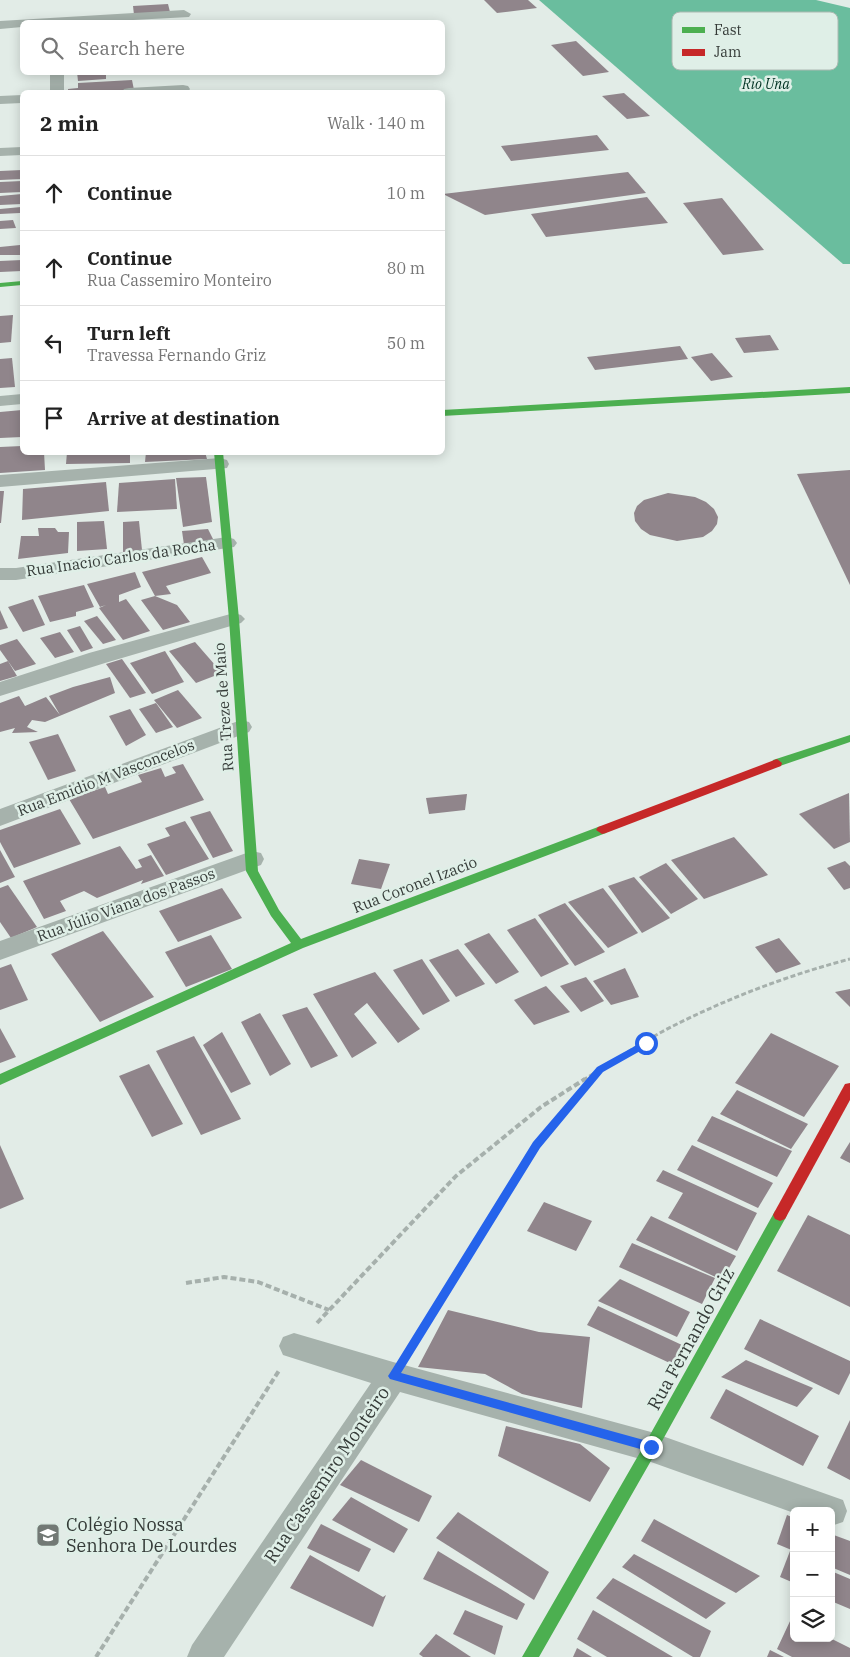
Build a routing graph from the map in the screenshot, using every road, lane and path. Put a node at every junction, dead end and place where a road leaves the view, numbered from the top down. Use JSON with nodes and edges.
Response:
{"nodes":[{"id":1,"x":183,"y":0,"type":"edge"},
{"id":2,"x":60,"y":17,"type":"edge"},
{"id":3,"x":184,"y":18,"type":"edge"},
{"id":4,"x":42,"y":20,"type":"edge"},
{"id":5,"x":20,"y":23,"type":"edge"},
{"id":6,"x":0,"y":24,"type":"edge"},
{"id":7,"x":58,"y":75,"type":"edge"},
{"id":8,"x":184,"y":75,"type":"edge"},
{"id":9,"x":56,"y":90,"type":"edge"},
{"id":10,"x":184,"y":90,"type":"edge"},
{"id":11,"x":20,"y":98,"type":"edge"},
{"id":12,"x":0,"y":100,"type":"edge"},
{"id":13,"x":20,"y":151,"type":"edge"},
{"id":14,"x":0,"y":152,"type":"edge"},
{"id":15,"x":20,"y":283,"type":"edge"},
{"id":16,"x":0,"y":285,"type":"edge"},
{"id":17,"x":850,"y":390,"type":"edge"},
{"id":18,"x":20,"y":399,"type":"edge"},
{"id":19,"x":0,"y":401,"type":"edge"},
{"id":20,"x":445,"y":413,"type":"edge"},
{"id":21,"x":219,"y":458,"type":"edge"},
{"id":22,"x":0,"y":481,"type":"edge"},
{"id":23,"x":226,"y":543,"type":"junction"},
{"id":24,"x":5,"y":576,"type":"edge"},
{"id":25,"x":234,"y":619,"type":"junction"},
{"id":26,"x":0,"y":689,"type":"edge"},
{"id":27,"x":241,"y":728,"type":"junction"},
{"id":28,"x":850,"y":738,"type":"edge"},
{"id":29,"x":0,"y":818,"type":"edge"},
{"id":30,"x":252,"y":859,"type":"junction"},
{"id":31,"x":299,"y":945,"type":"junction"},
{"id":32,"x":0,"y":951,"type":"edge"},
{"id":33,"x":850,"y":959,"type":"edge"},
{"id":34,"x":600,"y":1069,"type":"junction"},
{"id":35,"x":0,"y":1080,"type":"edge"},
{"id":36,"x":850,"y":1088,"type":"edge"},
{"id":37,"x":186,"y":1283,"type":"dead end"},
{"id":38,"x":329,"y":1310,"type":"junction"},
{"id":39,"x":294,"y":1346,"type":"junction"},
{"id":40,"x":393,"y":1376,"type":"junction"},
{"id":41,"x":651,"y":1447,"type":"junction"},
{"id":42,"x":820,"y":1507,"type":"edge"},
{"id":43,"x":835,"y":1512,"type":"edge"},
{"id":44,"x":850,"y":1518,"type":"edge"},
{"id":45,"x":96,"y":1657,"type":"edge"},
{"id":46,"x":204,"y":1657,"type":"edge"},
{"id":47,"x":530,"y":1657,"type":"edge"}],
"edges":[{"from":1,"to":3,"type":"street"},
{"from":2,"to":3,"type":"street"},
{"from":2,"to":4,"type":"street"},
{"from":5,"to":6,"type":"street"},
{"from":7,"to":9,"type":"street"},
{"from":8,"to":10,"type":"street"},
{"from":11,"to":12,"type":"street"},
{"from":13,"to":14,"type":"street"},
{"from":15,"to":16,"type":"street"},
{"from":17,"to":20,"type":"street"},
{"from":18,"to":19,"type":"street"},
{"from":21,"to":22,"type":"street"},
{"from":21,"to":23,"type":"street","name":"Rua Treze de Maio"},
{"from":23,"to":24,"type":"street","name":"Rua Inacio Carlos da Rocha"},
{"from":23,"to":25,"type":"street","name":"Rua Treze de Maio"},
{"from":25,"to":26,"type":"street"},
{"from":25,"to":27,"type":"street","name":"Rua Treze de Maio"},
{"from":27,"to":29,"type":"street","name":"Rua Emidio M Vasconcelos"},
{"from":27,"to":30,"type":"street","name":"Rua Treze de Maio"},
{"from":28,"to":31,"type":"street","name":"Rua Coronel Izacio"},
{"from":30,"to":31,"type":"street","name":"Rua Treze de Maio"},
{"from":30,"to":32,"type":"street","name":"Rua Júlio Viana dos Passos"},
{"from":31,"to":35,"type":"street","name":"Rua Coronel Izacio"},
{"from":33,"to":34,"type":"path"},
{"from":34,"to":38,"type":"path"},
{"from":34,"to":40,"type":"path","name":"Rua Cassemiro Monteiro"},
{"from":36,"to":41,"type":"street","name":"Rua Fernando Griz"},
{"from":37,"to":38,"type":"path"},
{"from":38,"to":39,"type":"path"},
{"from":39,"to":40,"type":"street"},
{"from":39,"to":45,"type":"path"},
{"from":40,"to":41,"type":"street"},
{"from":40,"to":46,"type":"street","name":"Rua Cassemiro Monteiro"},
{"from":41,"to":42,"type":"street"},
{"from":41,"to":47,"type":"street","name":"Rua Fernando Griz"},
{"from":43,"to":44,"type":"street"}]}
